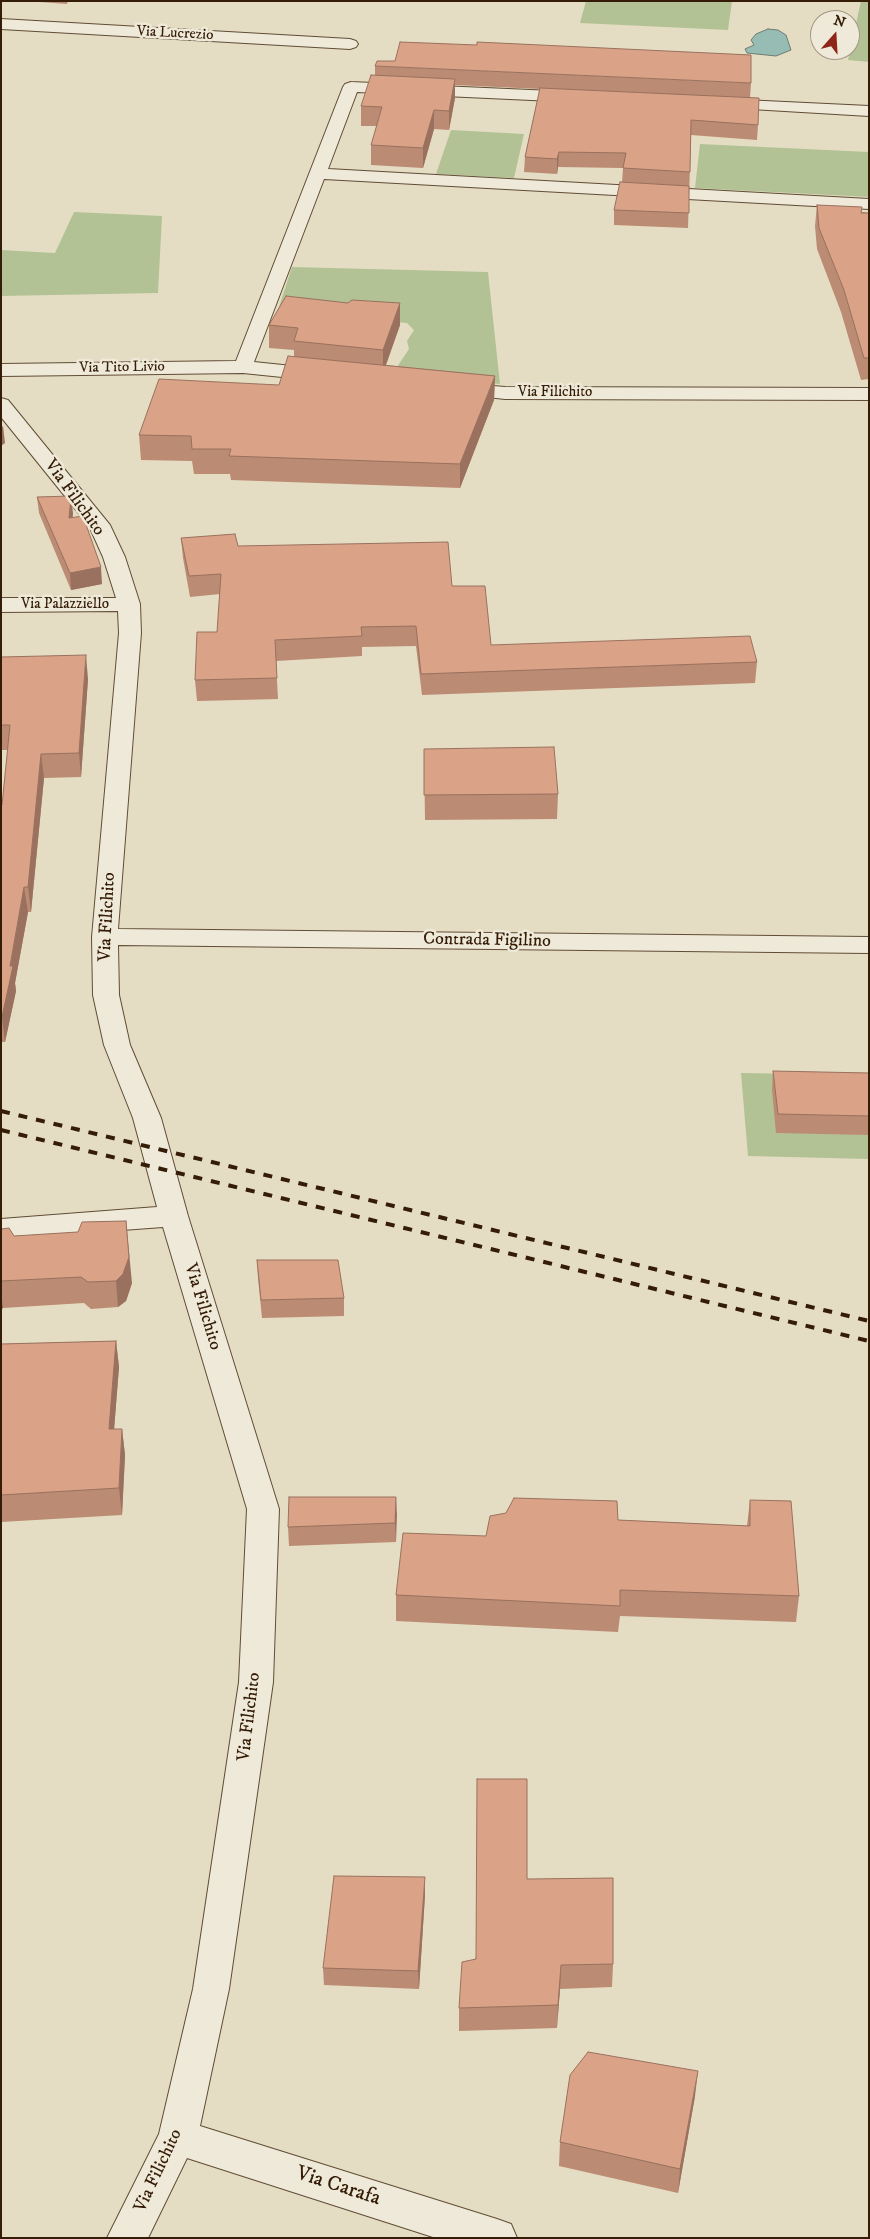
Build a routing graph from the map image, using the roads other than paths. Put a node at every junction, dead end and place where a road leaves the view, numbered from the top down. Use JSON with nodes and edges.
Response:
{"nodes":[{"id":1,"x":1,"y":24,"type":"edge"},
{"id":2,"x":350,"y":44,"type":"dead end"},
{"id":3,"x":590,"y":98,"type":"edge"},
{"id":4,"x":709,"y":104,"type":"edge"},
{"id":5,"x":869,"y":111,"type":"edge"},
{"id":6,"x":318,"y":174,"type":"junction"},
{"id":7,"x":869,"y":204,"type":"edge"},
{"id":8,"x":243,"y":367,"type":"junction"},
{"id":9,"x":1,"y":370,"type":"edge"},
{"id":10,"x":341,"y":377,"type":"edge"},
{"id":11,"x":438,"y":387,"type":"edge"},
{"id":12,"x":869,"y":394,"type":"edge"},
{"id":13,"x":1,"y":404,"type":"edge"},
{"id":14,"x":129,"y":604,"type":"junction"},
{"id":15,"x":1,"y":605,"type":"edge"},
{"id":16,"x":104,"y":937,"type":"junction"},
{"id":17,"x":869,"y":945,"type":"edge"},
{"id":18,"x":174,"y":1216,"type":"junction"},
{"id":19,"x":1,"y":1228,"type":"edge"},
{"id":20,"x":178,"y":2137,"type":"junction"},
{"id":21,"x":128,"y":2238,"type":"edge"},
{"id":22,"x":497,"y":2238,"type":"edge"}],
"edges":[{"from":1,"to":2,"type":"street","name":"Via Lucrezio"},
{"from":3,"to":6,"type":"street"},
{"from":4,"to":5,"type":"street"},
{"from":6,"to":7,"type":"street"},
{"from":6,"to":8,"type":"street"},
{"from":8,"to":9,"type":"street","name":"Via Tito Livio"},
{"from":8,"to":10,"type":"street"},
{"from":11,"to":12,"type":"street","name":"Via Filichito"},
{"from":13,"to":14,"type":"street","name":"Via Filichito"},
{"from":14,"to":15,"type":"street","name":"Via Palazziello"},
{"from":14,"to":16,"type":"street","name":"Via Filichito"},
{"from":16,"to":17,"type":"street","name":"Contrada Figilino"},
{"from":16,"to":18,"type":"street","name":"Via Filichito"},
{"from":18,"to":19,"type":"street"},
{"from":18,"to":20,"type":"street","name":"Via Filichito"},
{"from":20,"to":21,"type":"street","name":"Via Filichito"},
{"from":20,"to":22,"type":"street","name":"Via Carafa"}]}
